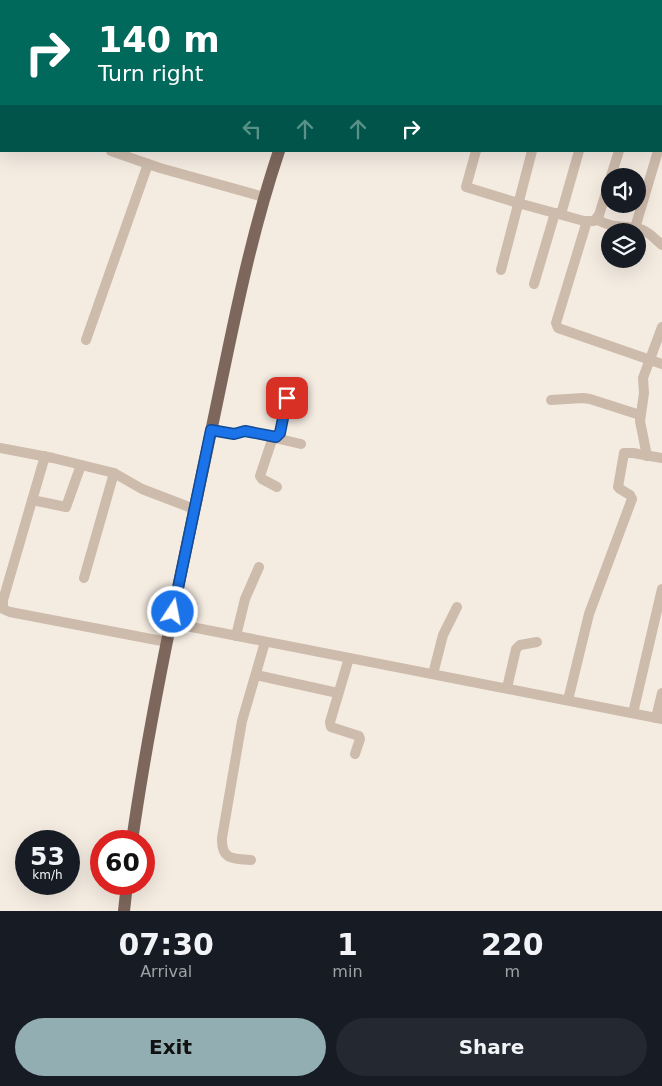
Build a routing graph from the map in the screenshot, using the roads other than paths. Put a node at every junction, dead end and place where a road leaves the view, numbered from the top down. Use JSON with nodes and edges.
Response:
{"nodes":[{"id":1,"x":114,"y":152,"type":"edge"},
{"id":2,"x":279,"y":152,"type":"edge"},
{"id":3,"x":476,"y":152,"type":"edge"},
{"id":4,"x":528,"y":152,"type":"edge"},
{"id":5,"x":579,"y":152,"type":"edge"},
{"id":6,"x":619,"y":152,"type":"edge"},
{"id":7,"x":658,"y":152,"type":"edge"},
{"id":8,"x":148,"y":164,"type":"junction"},
{"id":9,"x":613,"y":168,"type":"edge"},
{"id":10,"x":264,"y":197,"type":"junction"},
{"id":11,"x":601,"y":199,"type":"edge"},
{"id":12,"x":518,"y":204,"type":"junction"},
{"id":13,"x":558,"y":213,"type":"junction"},
{"id":14,"x":592,"y":220,"type":"junction"},
{"id":15,"x":601,"y":223,"type":"edge"},
{"id":16,"x":636,"y":223,"type":"edge"},
{"id":17,"x":646,"y":232,"type":"edge"},
{"id":18,"x":662,"y":244,"type":"edge"},
{"id":19,"x":501,"y":270,"type":"dead end"},
{"id":20,"x":534,"y":284,"type":"dead end"},
{"id":21,"x":662,"y":328,"type":"edge"},
{"id":22,"x":86,"y":340,"type":"dead end"},
{"id":23,"x":650,"y":360,"type":"junction"},
{"id":24,"x":662,"y":364,"type":"edge"},
{"id":25,"x":287,"y":398,"type":"dead end"},
{"id":26,"x":551,"y":400,"type":"dead end"},
{"id":27,"x":640,"y":415,"type":"junction"},
{"id":28,"x":211,"y":430,"type":"junction"},
{"id":29,"x":276,"y":437,"type":"junction"},
{"id":30,"x":301,"y":444,"type":"dead end"},
{"id":31,"x":0,"y":448,"type":"edge"},
{"id":32,"x":45,"y":456,"type":"junction"},
{"id":33,"x":647,"y":456,"type":"junction"},
{"id":34,"x":662,"y":458,"type":"edge"},
{"id":35,"x":82,"y":465,"type":"junction"},
{"id":36,"x":114,"y":473,"type":"junction"},
{"id":37,"x":277,"y":487,"type":"dead end"},
{"id":38,"x":32,"y":500,"type":"junction"},
{"id":39,"x":194,"y":509,"type":"junction"},
{"id":40,"x":259,"y":567,"type":"dead end"},
{"id":41,"x":84,"y":578,"type":"dead end"},
{"id":42,"x":662,"y":589,"type":"edge"},
{"id":43,"x":457,"y":607,"type":"dead end"},
{"id":44,"x":171,"y":623,"type":"junction"},
{"id":45,"x":236,"y":636,"type":"junction"},
{"id":46,"x":167,"y":642,"type":"junction"},
{"id":47,"x":266,"y":642,"type":"junction"},
{"id":48,"x":537,"y":642,"type":"dead end"},
{"id":49,"x":349,"y":658,"type":"junction"},
{"id":50,"x":433,"y":674,"type":"junction"},
{"id":51,"x":256,"y":676,"type":"junction"},
{"id":52,"x":507,"y":688,"type":"junction"},
{"id":53,"x":338,"y":693,"type":"junction"},
{"id":54,"x":662,"y":693,"type":"edge"},
{"id":55,"x":568,"y":700,"type":"junction"},
{"id":56,"x":633,"y":713,"type":"junction"},
{"id":57,"x":659,"y":718,"type":"edge"},
{"id":58,"x":355,"y":754,"type":"dead end"},
{"id":59,"x":134,"y":830,"type":"edge"},
{"id":60,"x":251,"y":860,"type":"dead end"},
{"id":61,"x":126,"y":895,"type":"edge"},
{"id":62,"x":124,"y":911,"type":"edge"}],
"edges":[{"from":1,"to":8,"type":"street"},
{"from":2,"to":10,"type":"main road"},
{"from":3,"to":12,"type":"street"},
{"from":4,"to":12,"type":"street"},
{"from":5,"to":13,"type":"street"},
{"from":6,"to":9,"type":"street"},
{"from":7,"to":16,"type":"street"},
{"from":8,"to":10,"type":"street"},
{"from":8,"to":22,"type":"street"},
{"from":10,"to":28,"type":"main road"},
{"from":11,"to":14,"type":"street"},
{"from":12,"to":13,"type":"street"},
{"from":12,"to":19,"type":"street"},
{"from":13,"to":14,"type":"street"},
{"from":13,"to":20,"type":"street"},
{"from":14,"to":15,"type":"street"},
{"from":14,"to":23,"type":"street"},
{"from":17,"to":18,"type":"street"},
{"from":21,"to":23,"type":"street"},
{"from":23,"to":24,"type":"street"},
{"from":23,"to":27,"type":"street"},
{"from":25,"to":29,"type":"street"},
{"from":26,"to":27,"type":"street"},
{"from":27,"to":33,"type":"street"},
{"from":28,"to":29,"type":"street"},
{"from":28,"to":39,"type":"main road"},
{"from":29,"to":30,"type":"street"},
{"from":29,"to":37,"type":"street"},
{"from":31,"to":32,"type":"street"},
{"from":32,"to":35,"type":"street"},
{"from":32,"to":38,"type":"street"},
{"from":33,"to":34,"type":"street"},
{"from":33,"to":55,"type":"street"},
{"from":35,"to":36,"type":"street"},
{"from":35,"to":38,"type":"street"},
{"from":36,"to":39,"type":"street"},
{"from":36,"to":41,"type":"street"},
{"from":38,"to":46,"type":"street"},
{"from":39,"to":44,"type":"main road"},
{"from":40,"to":45,"type":"street"},
{"from":42,"to":56,"type":"street"},
{"from":43,"to":50,"type":"street"},
{"from":44,"to":45,"type":"street"},
{"from":44,"to":46,"type":"main road"},
{"from":45,"to":47,"type":"street"},
{"from":46,"to":59,"type":"main road"},
{"from":47,"to":49,"type":"street"},
{"from":47,"to":51,"type":"street"},
{"from":48,"to":52,"type":"street"},
{"from":49,"to":50,"type":"street"},
{"from":49,"to":53,"type":"street"},
{"from":50,"to":52,"type":"street"},
{"from":51,"to":53,"type":"street"},
{"from":51,"to":60,"type":"street"},
{"from":52,"to":55,"type":"street"},
{"from":53,"to":58,"type":"street"},
{"from":54,"to":57,"type":"street"},
{"from":55,"to":56,"type":"street"},
{"from":56,"to":57,"type":"street"},
{"from":61,"to":62,"type":"main road"}]}
